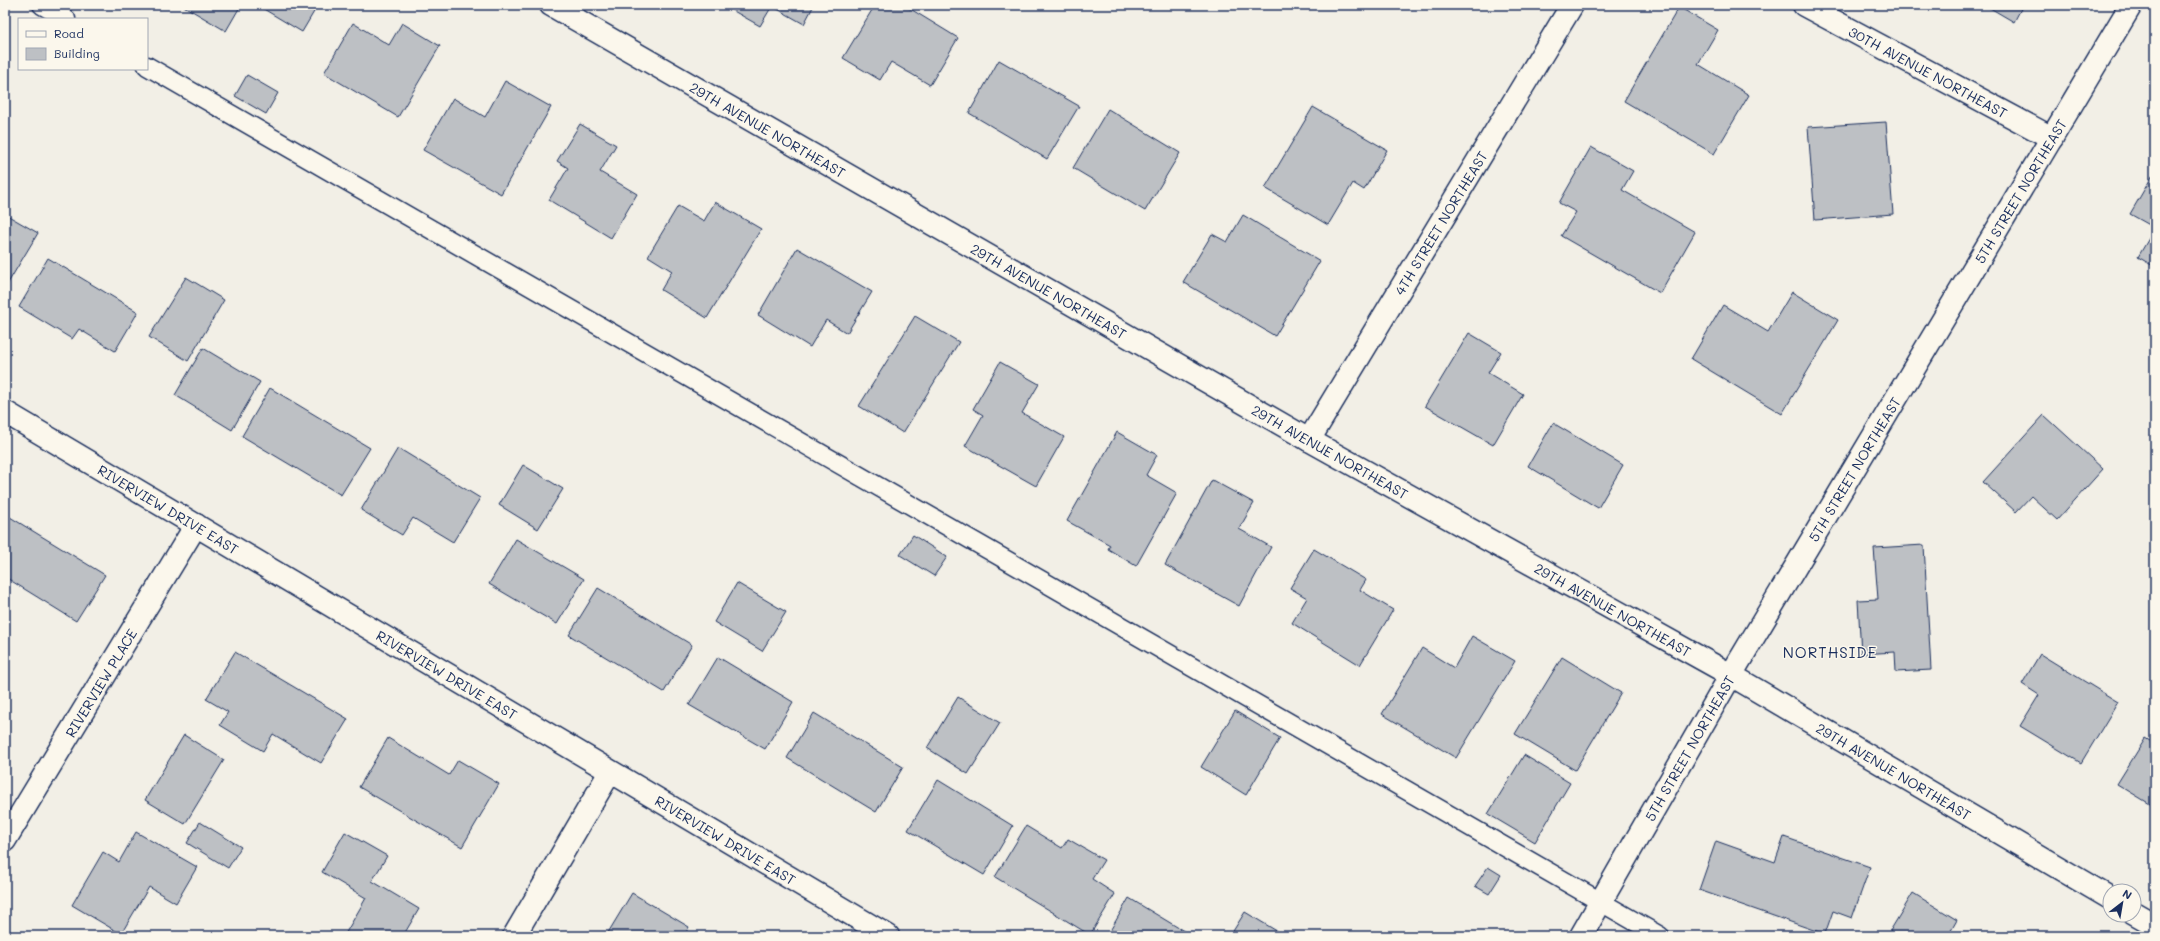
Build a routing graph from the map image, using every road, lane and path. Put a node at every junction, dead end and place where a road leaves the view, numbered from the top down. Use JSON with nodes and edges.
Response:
{"nodes":[{"id":1,"x":42,"y":5,"type":"edge"},
{"id":2,"x":550,"y":5,"type":"edge"},
{"id":3,"x":1572,"y":5,"type":"edge"},
{"id":4,"x":1804,"y":5,"type":"edge"},
{"id":5,"x":2131,"y":5,"type":"edge"},
{"id":6,"x":64,"y":18,"type":"edge"},
{"id":7,"x":148,"y":67,"type":"edge"},
{"id":8,"x":2052,"y":138,"type":"junction"},
{"id":9,"x":5,"y":412,"type":"edge"},
{"id":10,"x":1309,"y":440,"type":"junction"},
{"id":11,"x":196,"y":525,"type":"junction"},
{"id":12,"x":1731,"y":675,"type":"junction"},
{"id":13,"x":610,"y":772,"type":"junction"},
{"id":14,"x":5,"y":840,"type":"edge"},
{"id":15,"x":2102,"y":893,"type":"edge"},
{"id":16,"x":1600,"y":902,"type":"junction"},
{"id":17,"x":2142,"y":918,"type":"edge"},
{"id":18,"x":2155,"y":925,"type":"edge"},
{"id":19,"x":514,"y":936,"type":"edge"},
{"id":20,"x":888,"y":936,"type":"edge"},
{"id":21,"x":1581,"y":936,"type":"edge"},
{"id":22,"x":1660,"y":936,"type":"edge"}],
"edges":[{"from":1,"to":6,"type":"lane"},
{"from":2,"to":10,"type":"street","name":"29TH AVENUE NORTHEAST"},
{"from":3,"to":10,"type":"street","name":"4TH STREET NORTHEAST"},
{"from":4,"to":8,"type":"street","name":"30TH AVENUE NORTHEAST"},
{"from":5,"to":8,"type":"street","name":"5TH STREET NORTHEAST"},
{"from":7,"to":16,"type":"lane"},
{"from":8,"to":12,"type":"street","name":"5TH STREET NORTHEAST"},
{"from":9,"to":11,"type":"street","name":"RIVERVIEW DRIVE EAST"},
{"from":10,"to":12,"type":"street","name":"29TH AVENUE NORTHEAST"},
{"from":11,"to":13,"type":"street","name":"RIVERVIEW DRIVE EAST"},
{"from":11,"to":14,"type":"street","name":"RIVERVIEW PLACE"},
{"from":12,"to":15,"type":"street","name":"29TH AVENUE NORTHEAST"},
{"from":12,"to":16,"type":"street","name":"5TH STREET NORTHEAST"},
{"from":13,"to":19,"type":"street"},
{"from":13,"to":20,"type":"street","name":"RIVERVIEW DRIVE EAST"},
{"from":16,"to":21,"type":"street","name":"5TH STREET NORTHEAST"},
{"from":16,"to":22,"type":"lane"},
{"from":17,"to":18,"type":"street"}]}
